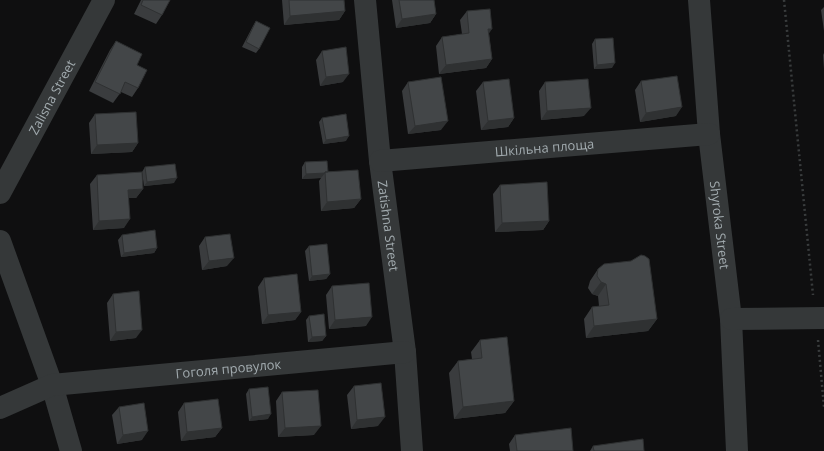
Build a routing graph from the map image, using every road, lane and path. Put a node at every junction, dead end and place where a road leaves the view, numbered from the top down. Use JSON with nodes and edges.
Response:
{"nodes":[{"id":1,"x":104,"y":0,"type":"edge"},
{"id":2,"x":365,"y":0,"type":"edge"},
{"id":3,"x":700,"y":0,"type":"edge"},
{"id":4,"x":784,"y":0,"type":"edge"},
{"id":5,"x":709,"y":134,"type":"junction"},
{"id":6,"x":380,"y":161,"type":"junction"},
{"id":7,"x":0,"y":193,"type":"edge"},
{"id":8,"x":0,"y":242,"type":"edge"},
{"id":9,"x":820,"y":318,"type":"edge"},
{"id":10,"x":731,"y":320,"type":"junction"},
{"id":11,"x":405,"y":352,"type":"junction"},
{"id":12,"x":52,"y":385,"type":"junction"},
{"id":13,"x":824,"y":407,"type":"edge"},
{"id":14,"x":0,"y":408,"type":"edge"},
{"id":15,"x":71,"y":451,"type":"edge"},
{"id":16,"x":412,"y":451,"type":"edge"},
{"id":17,"x":737,"y":451,"type":"edge"}],
"edges":[{"from":1,"to":7,"type":"street","name":"Zalisna Street"},
{"from":2,"to":6,"type":"street","name":"Zatishna Street"},
{"from":3,"to":5,"type":"street","name":"Shyroka Street"},
{"from":4,"to":9,"type":"path"},
{"from":5,"to":6,"type":"street","name":"Шкільна площа"},
{"from":5,"to":10,"type":"street","name":"Shyroka Street"},
{"from":6,"to":11,"type":"street","name":"Zatishna Street"},
{"from":8,"to":12,"type":"street"},
{"from":9,"to":10,"type":"street"},
{"from":9,"to":13,"type":"path"},
{"from":10,"to":17,"type":"street","name":"Shyroka Street"},
{"from":11,"to":12,"type":"street","name":"Гоголя провулок"},
{"from":11,"to":16,"type":"street","name":"Zatishna Street"},
{"from":12,"to":14,"type":"street","name":"Гоголя провулок"},
{"from":12,"to":15,"type":"street"}]}
